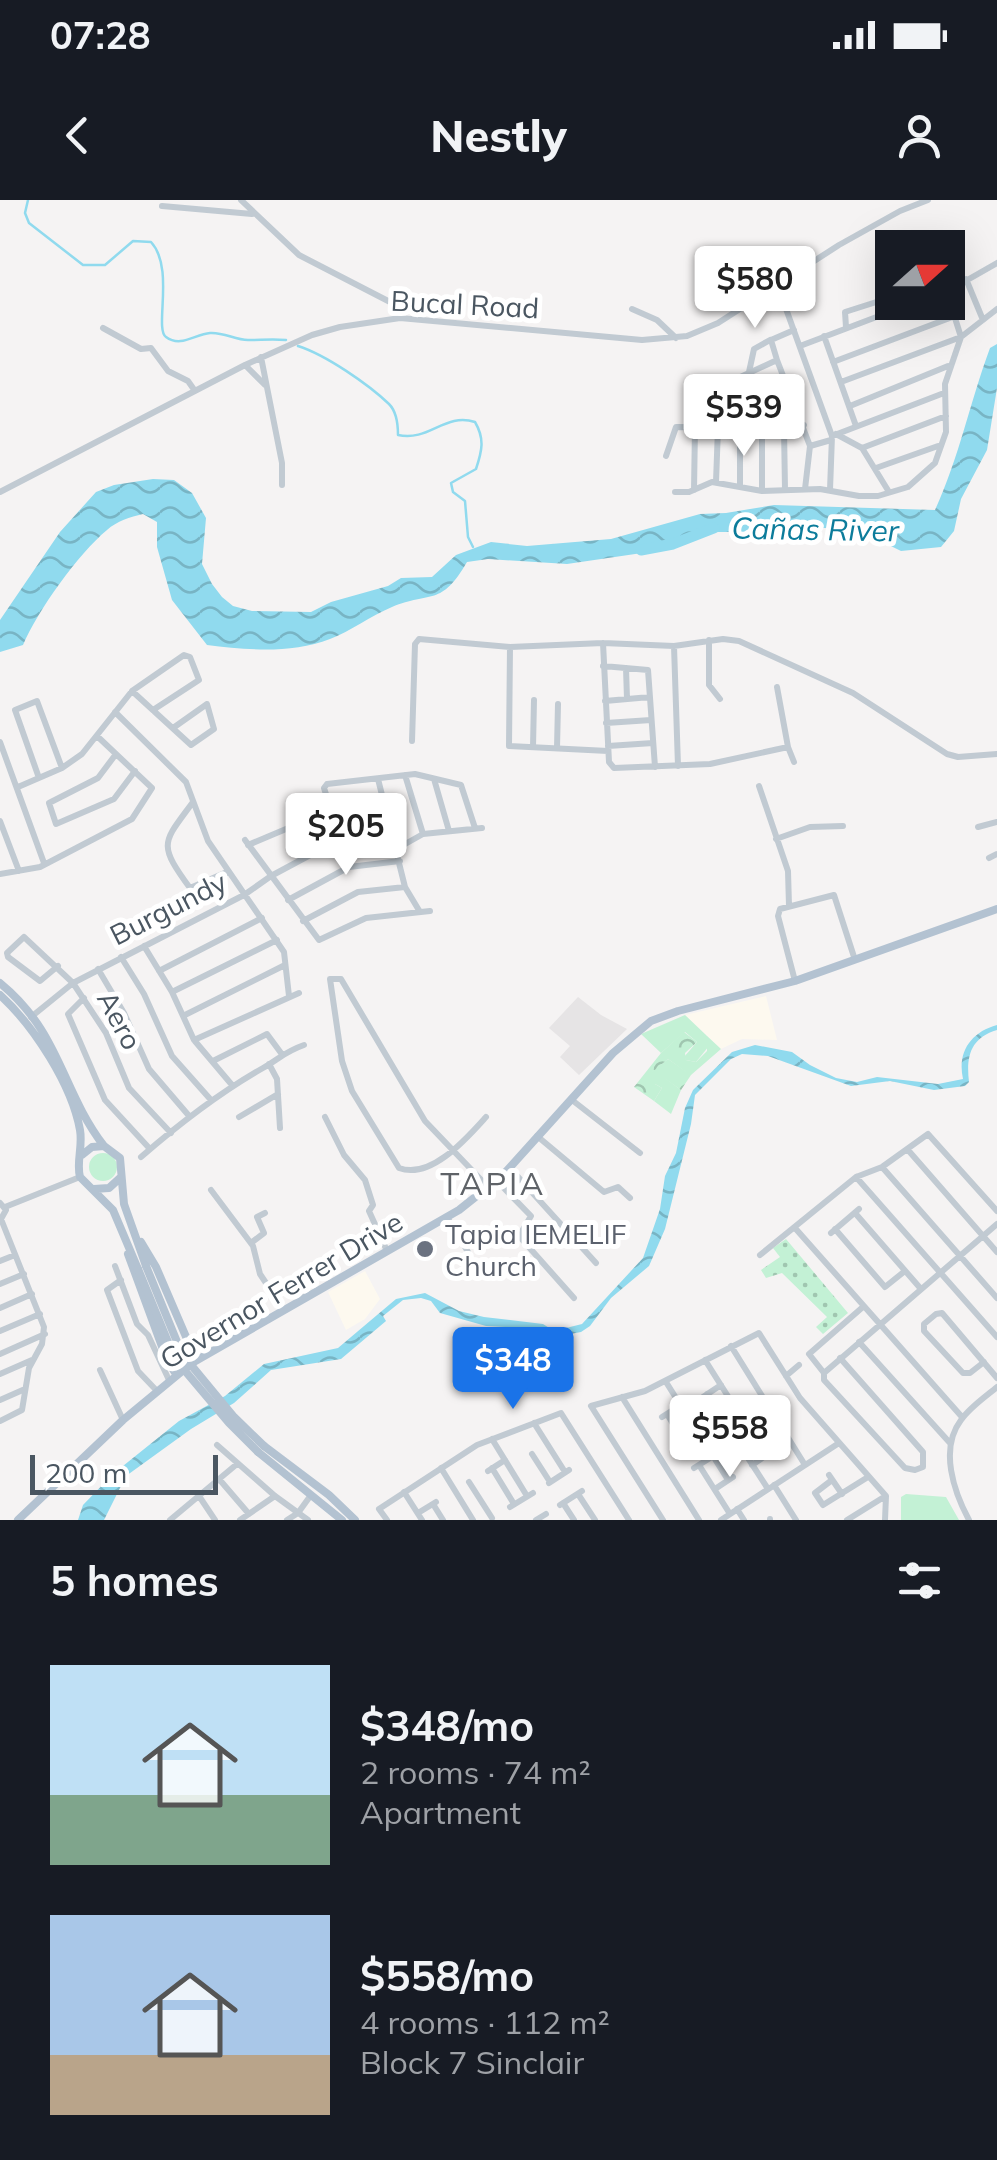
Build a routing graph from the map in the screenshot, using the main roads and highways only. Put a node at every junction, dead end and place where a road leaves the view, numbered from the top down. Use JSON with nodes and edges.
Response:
{"nodes":[{"id":1,"x":997,"y":909,"type":"edge"},
{"id":2,"x":0,"y":983,"type":"edge"},
{"id":3,"x":0,"y":995,"type":"edge"},
{"id":4,"x":30,"y":1018,"type":"junction"},
{"id":5,"x":104,"y":1146,"type":"junction"},
{"id":6,"x":82,"y":1155,"type":"junction"},
{"id":7,"x":120,"y":1178,"type":"junction"},
{"id":8,"x":94,"y":1189,"type":"junction"},
{"id":9,"x":124,"y":1220,"type":"junction"},
{"id":10,"x":196,"y":1360,"type":"junction"},
{"id":11,"x":173,"y":1377,"type":"junction"},
{"id":12,"x":262,"y":1449,"type":"junction"},
{"id":13,"x":18,"y":1520,"type":"edge"},
{"id":14,"x":342,"y":1520,"type":"edge"},
{"id":15,"x":355,"y":1520,"type":"edge"}],
"edges":[{"from":1,"to":10,"type":"main road","name":"Governor Ferrer Drive"},
{"from":2,"to":4,"type":"main road"},
{"from":3,"to":4,"type":"main road"},
{"from":4,"to":5,"type":"main road"},
{"from":4,"to":6,"type":"main road"},
{"from":5,"to":6,"type":"main road"},
{"from":5,"to":7,"type":"main road"},
{"from":6,"to":8,"type":"main road"},
{"from":7,"to":8,"type":"main road"},
{"from":7,"to":9,"type":"main road"},
{"from":8,"to":9,"type":"main road"},
{"from":9,"to":10,"type":"main road"},
{"from":9,"to":11,"type":"main road"},
{"from":9,"to":12,"type":"main road","bridge":true},
{"from":10,"to":11,"type":"main road","name":"Governor Ferrer Drive"},
{"from":11,"to":13,"type":"main road","name":"Governor Ferrer Drive"},
{"from":12,"to":14,"type":"main road"},
{"from":12,"to":15,"type":"main road"}]}
